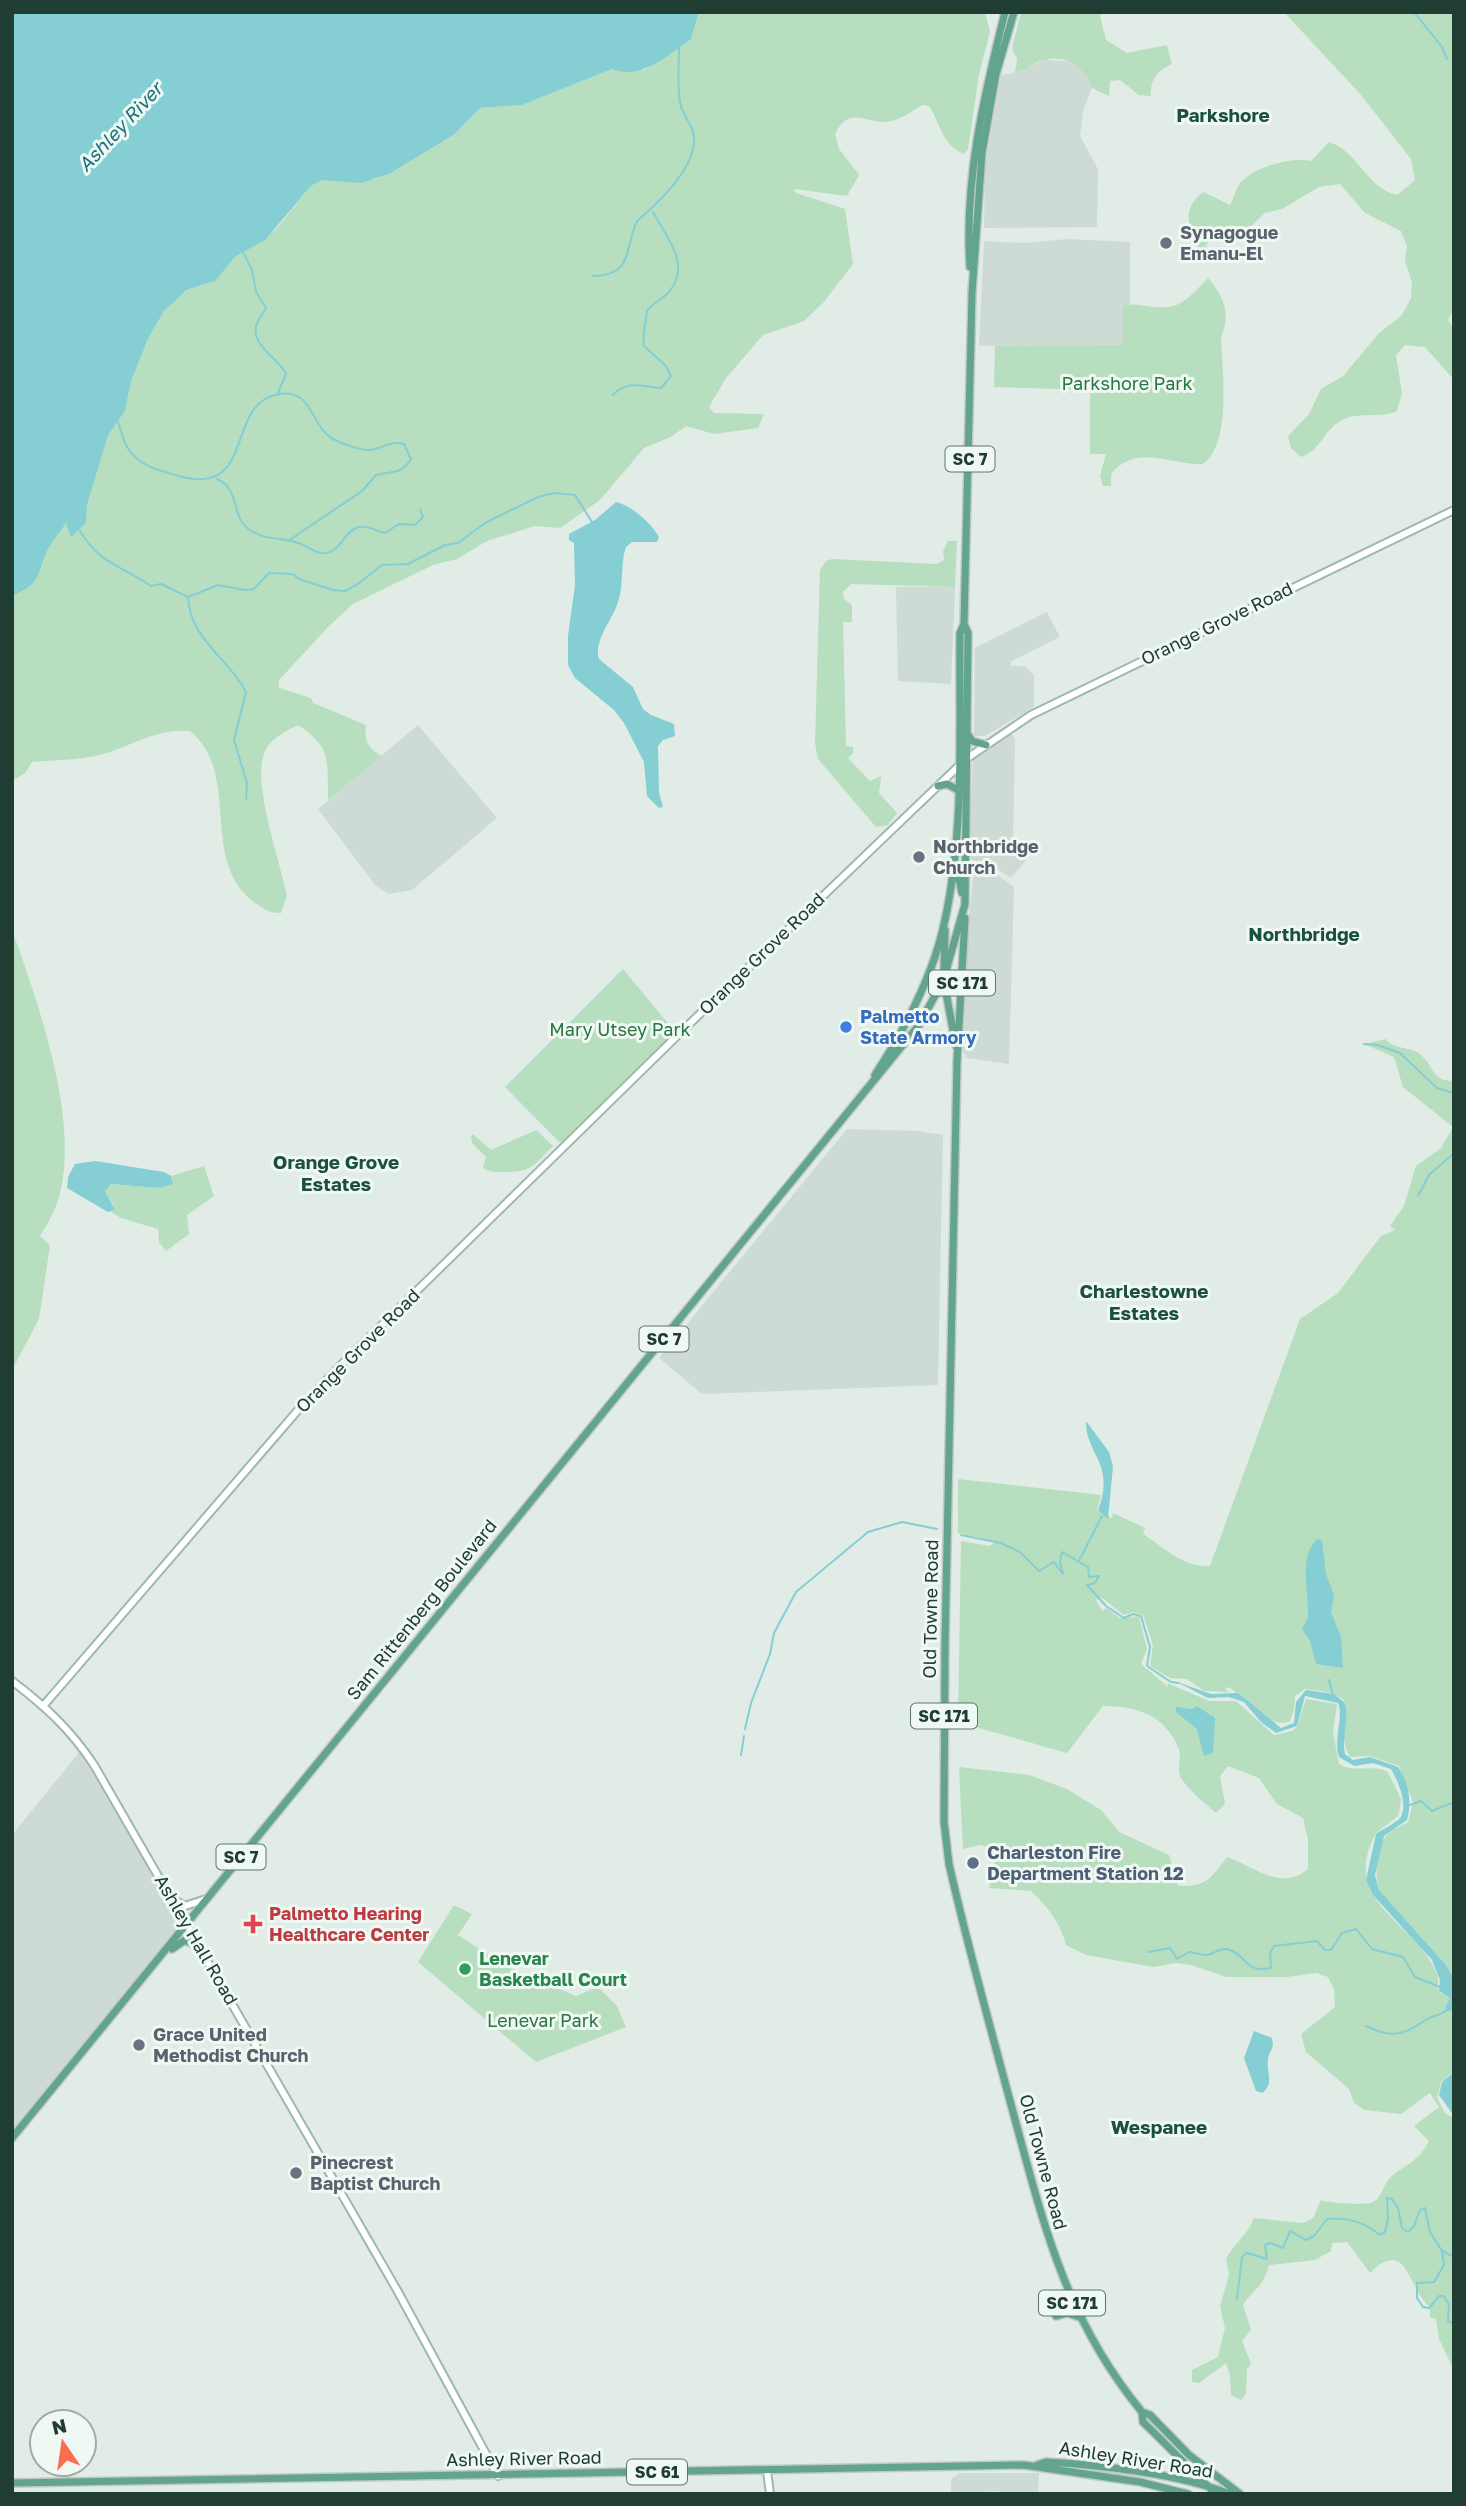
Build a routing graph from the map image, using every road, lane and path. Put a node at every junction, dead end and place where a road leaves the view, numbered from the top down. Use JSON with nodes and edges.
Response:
{"nodes":[{"id":1,"x":1005,"y":12,"type":"edge"},
{"id":2,"x":1014,"y":12,"type":"edge"},
{"id":3,"x":993,"y":73,"type":"junction"},
{"id":4,"x":1454,"y":510,"type":"edge"},
{"id":5,"x":964,"y":624,"type":"junction"},
{"id":6,"x":966,"y":729,"type":"junction"},
{"id":7,"x":986,"y":745,"type":"junction"},
{"id":8,"x":966,"y":759,"type":"junction"},
{"id":9,"x":958,"y":767,"type":"junction"},
{"id":10,"x":938,"y":786,"type":"junction"},
{"id":11,"x":958,"y":790,"type":"junction"},
{"id":12,"x":956,"y":838,"type":"junction"},
{"id":13,"x":965,"y":866,"type":"junction"},
{"id":14,"x":953,"y":876,"type":"junction"},
{"id":15,"x":965,"y":904,"type":"junction"},
{"id":16,"x":945,"y":922,"type":"junction"},
{"id":17,"x":943,"y":981,"type":"junction"},
{"id":18,"x":914,"y":1004,"type":"junction"},
{"id":19,"x":908,"y":1041,"type":"junction"},
{"id":20,"x":957,"y":1062,"type":"junction"},
{"id":21,"x":858,"y":1102,"type":"junction"},
{"id":22,"x":12,"y":1681,"type":"edge"},
{"id":23,"x":44,"y":1705,"type":"junction"},
{"id":24,"x":172,"y":1898,"type":"junction"},
{"id":25,"x":208,"y":1899,"type":"junction"},
{"id":26,"x":187,"y":1924,"type":"junction"},
{"id":27,"x":201,"y":1948,"type":"junction"},
{"id":28,"x":158,"y":1961,"type":"junction"},
{"id":29,"x":12,"y":2138,"type":"edge"},
{"id":30,"x":1056,"y":2316,"type":"dead end"},
{"id":31,"x":1079,"y":2317,"type":"junction"},
{"id":32,"x":1142,"y":2413,"type":"junction"},
{"id":33,"x":1036,"y":2465,"type":"junction"},
{"id":34,"x":767,"y":2470,"type":"junction"},
{"id":35,"x":498,"y":2476,"type":"junction"},
{"id":36,"x":12,"y":2483,"type":"edge"},
{"id":37,"x":1204,"y":2486,"type":"junction"},
{"id":38,"x":770,"y":2494,"type":"edge"},
{"id":39,"x":1188,"y":2494,"type":"edge"},
{"id":40,"x":1216,"y":2494,"type":"edge"},
{"id":41,"x":1230,"y":2494,"type":"edge"},
{"id":42,"x":1240,"y":2494,"type":"edge"}],
"edges":[{"from":1,"to":3,"type":"main road","number":"SC 7"},
{"from":2,"to":3,"type":"main road","number":"SC 7"},
{"from":3,"to":5,"type":"main road","name":"Sam Rittenberg Boulevard","number":"SC 7"},
{"from":4,"to":7,"type":"street","name":"Orange Grove Road"},
{"from":5,"to":6,"type":"main road","name":"Sam Rittenberg Boulevard","number":"SC 7"},
{"from":5,"to":9,"type":"main road","name":"Sam Rittenberg Boulevard","number":"SC 7"},
{"from":6,"to":7,"type":"main road"},
{"from":6,"to":8,"type":"main road","name":"Sam Rittenberg Boulevard","number":"SC 7"},
{"from":7,"to":8,"type":"street","name":"Orange Grove Road"},
{"from":8,"to":9,"type":"street","name":"Orange Grove Road"},
{"from":8,"to":13,"type":"main road","name":"Sam Rittenberg Boulevard","number":"SC 7"},
{"from":9,"to":10,"type":"street","name":"Orange Grove Road"},
{"from":9,"to":11,"type":"main road","name":"Sam Rittenberg Boulevard","number":"SC 7"},
{"from":10,"to":11,"type":"main road"},
{"from":10,"to":23,"type":"street","name":"Orange Grove Road"},
{"from":11,"to":12,"type":"main road","name":"Sam Rittenberg Boulevard","number":"SC 7"},
{"from":12,"to":13,"type":"main road"},
{"from":12,"to":14,"type":"main road","name":"Sam Rittenberg Boulevard","number":"SC 7"},
{"from":13,"to":14,"type":"main road"},
{"from":13,"to":15,"type":"main road","name":"Sam Rittenberg Boulevard","number":"SC 7"},
{"from":14,"to":15,"type":"main road"},
{"from":14,"to":16,"type":"main road","name":"Sam Rittenberg Boulevard","number":"SC 7"},
{"from":15,"to":17,"type":"main road","name":"Sam Rittenberg Boulevard","number":"SC 7"},
{"from":15,"to":20,"type":"main road","name":"Old Towne Road","number":"SC 171"},
{"from":16,"to":17,"type":"main road","name":"Old Towne Road","number":"SC 171"},
{"from":16,"to":18,"type":"main road","name":"Sam Rittenberg Boulevard","number":"SC 7"},
{"from":17,"to":19,"type":"main road","name":"Sam Rittenberg Boulevard","number":"SC 7"},
{"from":17,"to":20,"type":"main road","name":"Old Towne Road","number":"SC 171"},
{"from":18,"to":19,"type":"main road"},
{"from":18,"to":21,"type":"main road","name":"Sam Rittenberg Boulevard","number":"SC 7"},
{"from":19,"to":21,"type":"main road","name":"Sam Rittenberg Boulevard","number":"SC 7"},
{"from":20,"to":31,"type":"main road","name":"Old Towne Road","number":"SC 171"},
{"from":21,"to":25,"type":"main road","name":"Sam Rittenberg Boulevard","number":"SC 7"},
{"from":22,"to":23,"type":"street","name":"Ashley Hall Road"},
{"from":23,"to":24,"type":"street","name":"Ashley Hall Road"},
{"from":24,"to":25,"type":"street"},
{"from":24,"to":26,"type":"street","name":"Ashley Hall Road"},
{"from":25,"to":26,"type":"main road","name":"Sam Rittenberg Boulevard","number":"SC 7"},
{"from":26,"to":27,"type":"street","name":"Ashley Hall Road"},
{"from":26,"to":28,"type":"main road","name":"Sam Rittenberg Boulevard","number":"SC 7"},
{"from":27,"to":28,"type":"main road"},
{"from":27,"to":35,"type":"street","name":"Ashley Hall Road"},
{"from":28,"to":29,"type":"main road","name":"Sam Rittenberg Boulevard","number":"SC 7"},
{"from":30,"to":31,"type":"main road"},
{"from":31,"to":32,"type":"main road","name":"Old Towne Road","number":"SC 171"},
{"from":32,"to":37,"type":"main road","number":"SC 171"},
{"from":32,"to":42,"type":"main road","number":"SC 171"},
{"from":33,"to":34,"type":"main road","name":"Ashley River Road","number":"SC 61"},
{"from":33,"to":37,"type":"main road","name":"Ashley River Road","number":"SC 61"},
{"from":33,"to":39,"type":"main road","name":"Ashley River Road","number":"SC 61"},
{"from":34,"to":35,"type":"main road","name":"Ashley River Road","number":"SC 61"},
{"from":34,"to":38,"type":"street"},
{"from":35,"to":36,"type":"main road","name":"Ashley River Road","number":"SC 61"},
{"from":37,"to":40,"type":"main road","number":"SC 171"},
{"from":37,"to":41,"type":"main road","name":"Ashley River Road","number":"SC 61"}]}
